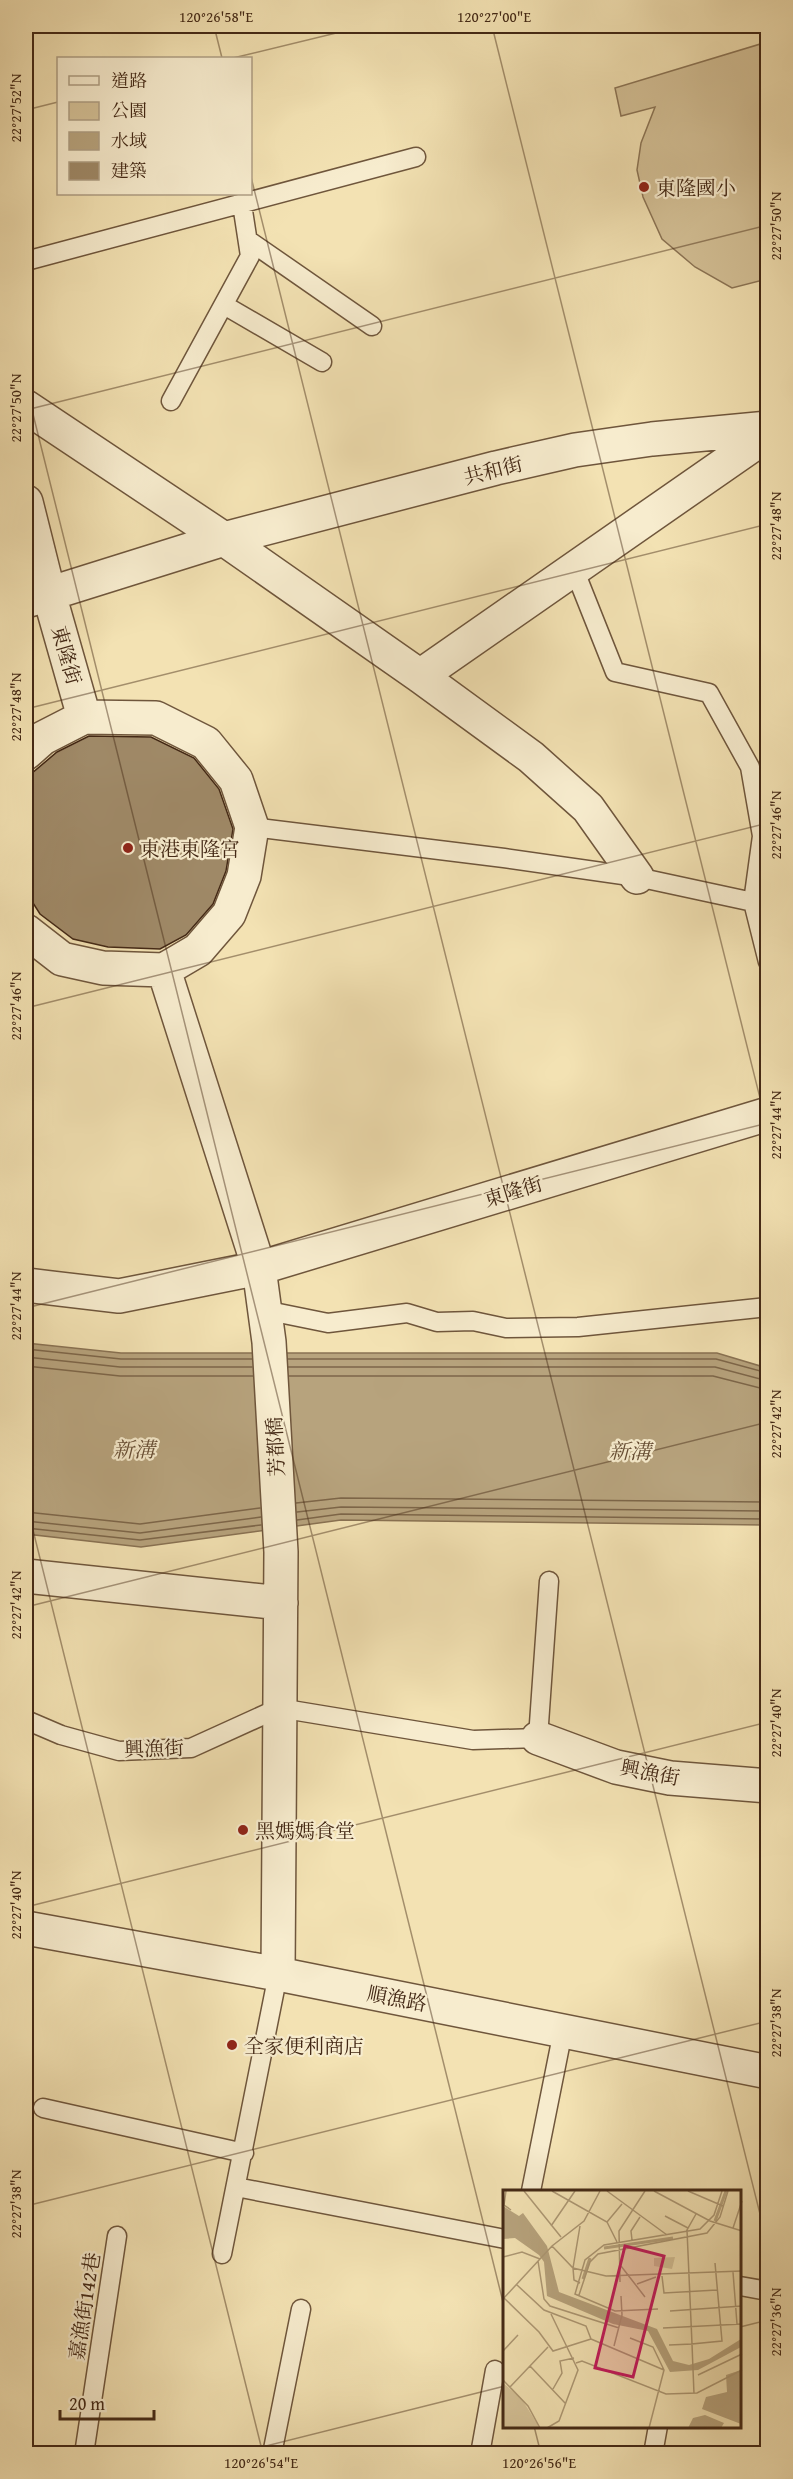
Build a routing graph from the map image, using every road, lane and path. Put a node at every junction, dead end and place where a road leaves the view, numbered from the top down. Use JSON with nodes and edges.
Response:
{"nodes":[{"id":1,"x":416,"y":157,"type":"dead end"},
{"id":2,"x":242,"y":204,"type":"junction"},
{"id":3,"x":248,"y":240,"type":"junction"},
{"id":4,"x":26,"y":261,"type":"edge"},
{"id":5,"x":224,"y":305,"type":"junction"},
{"id":6,"x":372,"y":326,"type":"dead end"},
{"id":7,"x":322,"y":362,"type":"dead end"},
{"id":8,"x":171,"y":401,"type":"dead end"},
{"id":9,"x":26,"y":407,"type":"edge"},
{"id":10,"x":768,"y":428,"type":"edge"},
{"id":11,"x":768,"y":434,"type":"edge"},
{"id":12,"x":26,"y":502,"type":"edge"},
{"id":13,"x":224,"y":539,"type":"junction"},
{"id":14,"x":574,"y":569,"type":"junction"},
{"id":15,"x":37,"y":597,"type":"edge"},
{"id":16,"x":420,"y":676,"type":"junction"},
{"id":17,"x":84,"y":717,"type":"junction"},
{"id":18,"x":26,"y":753,"type":"edge"},
{"id":19,"x":750,"y":767,"type":"junction"},
{"id":20,"x":768,"y":776,"type":"edge"},
{"id":21,"x":252,"y":827,"type":"junction"},
{"id":22,"x":637,"y":877,"type":"junction"},
{"id":23,"x":753,"y":902,"type":"junction"},
{"id":24,"x":26,"y":931,"type":"edge"},
{"id":25,"x":768,"y":962,"type":"edge"},
{"id":26,"x":164,"y":970,"type":"junction"},
{"id":27,"x":768,"y":1114,"type":"edge"},
{"id":28,"x":259,"y":1268,"type":"junction"},
{"id":29,"x":26,"y":1285,"type":"edge"},
{"id":30,"x":768,"y":1307,"type":"edge"},
{"id":31,"x":264,"y":1310,"type":"junction"},
{"id":32,"x":26,"y":1576,"type":"edge"},
{"id":33,"x":549,"y":1581,"type":"dead end"},
{"id":34,"x":281,"y":1603,"type":"junction"},
{"id":35,"x":279,"y":1708,"type":"junction"},
{"id":36,"x":26,"y":1720,"type":"edge"},
{"id":37,"x":538,"y":1738,"type":"junction"},
{"id":38,"x":768,"y":1786,"type":"edge"},
{"id":39,"x":26,"y":1928,"type":"edge"},
{"id":40,"x":278,"y":1974,"type":"junction"},
{"id":41,"x":563,"y":2031,"type":"junction"},
{"id":42,"x":768,"y":2072,"type":"edge"},
{"id":43,"x":43,"y":2108,"type":"dead end"},
{"id":44,"x":244,"y":2153,"type":"junction"},
{"id":45,"x":236,"y":2187,"type":"junction"},
{"id":46,"x":531,"y":2190,"type":"edge"},
{"id":47,"x":117,"y":2236,"type":"dead end"},
{"id":48,"x":503,"y":2239,"type":"edge"},
{"id":49,"x":222,"y":2254,"type":"dead end"},
{"id":50,"x":742,"y":2286,"type":"edge"},
{"id":51,"x":768,"y":2291,"type":"edge"},
{"id":52,"x":301,"y":2309,"type":"dead end"},
{"id":53,"x":495,"y":2370,"type":"dead end"},
{"id":54,"x":658,"y":2428,"type":"edge"},
{"id":55,"x":84,"y":2454,"type":"edge"},
{"id":56,"x":272,"y":2454,"type":"edge"},
{"id":57,"x":480,"y":2454,"type":"edge"},
{"id":58,"x":653,"y":2454,"type":"edge"}],
"edges":[{"from":1,"to":2,"type":"lane"},
{"from":2,"to":3,"type":"lane"},
{"from":2,"to":4,"type":"lane"},
{"from":3,"to":5,"type":"lane"},
{"from":3,"to":6,"type":"lane"},
{"from":5,"to":7,"type":"lane"},
{"from":5,"to":8,"type":"lane"},
{"from":9,"to":13,"type":"street"},
{"from":10,"to":13,"type":"street","name":"共和街"},
{"from":11,"to":14,"type":"street"},
{"from":12,"to":15,"type":"street","name":"東隆街"},
{"from":13,"to":15,"type":"street","name":"共和街"},
{"from":13,"to":16,"type":"street"},
{"from":14,"to":16,"type":"street"},
{"from":14,"to":19,"type":"lane"},
{"from":15,"to":17,"type":"street","name":"東隆街"},
{"from":16,"to":22,"type":"street"},
{"from":17,"to":18,"type":"street"},
{"from":17,"to":21,"type":"street"},
{"from":19,"to":20,"type":"lane"},
{"from":19,"to":23,"type":"lane"},
{"from":21,"to":22,"type":"lane"},
{"from":21,"to":26,"type":"street"},
{"from":22,"to":23,"type":"lane"},
{"from":23,"to":25,"type":"lane"},
{"from":24,"to":26,"type":"street"},
{"from":26,"to":28,"type":"street"},
{"from":27,"to":28,"type":"street","name":"東隆街"},
{"from":28,"to":29,"type":"street","name":"東隆街"},
{"from":28,"to":31,"type":"street","name":"芳都橋"},
{"from":30,"to":31,"type":"lane"},
{"from":31,"to":34,"type":"street","name":"芳都橋"},
{"from":32,"to":34,"type":"street"},
{"from":33,"to":37,"type":"lane"},
{"from":34,"to":35,"type":"street"},
{"from":35,"to":36,"type":"lane","name":"興漁街"},
{"from":35,"to":37,"type":"lane"},
{"from":35,"to":40,"type":"street"},
{"from":37,"to":38,"type":"street","name":"興漁街"},
{"from":39,"to":40,"type":"street","name":"順漁路"},
{"from":40,"to":41,"type":"street","name":"順漁路"},
{"from":40,"to":44,"type":"lane"},
{"from":41,"to":42,"type":"street","name":"順漁路"},
{"from":41,"to":46,"type":"lane"},
{"from":43,"to":44,"type":"lane"},
{"from":44,"to":45,"type":"lane"},
{"from":45,"to":48,"type":"lane"},
{"from":45,"to":49,"type":"lane"},
{"from":47,"to":55,"type":"lane","name":"嘉漁街142巷"},
{"from":50,"to":51,"type":"lane"},
{"from":52,"to":56,"type":"lane"},
{"from":53,"to":57,"type":"lane"},
{"from":54,"to":58,"type":"lane"}]}
